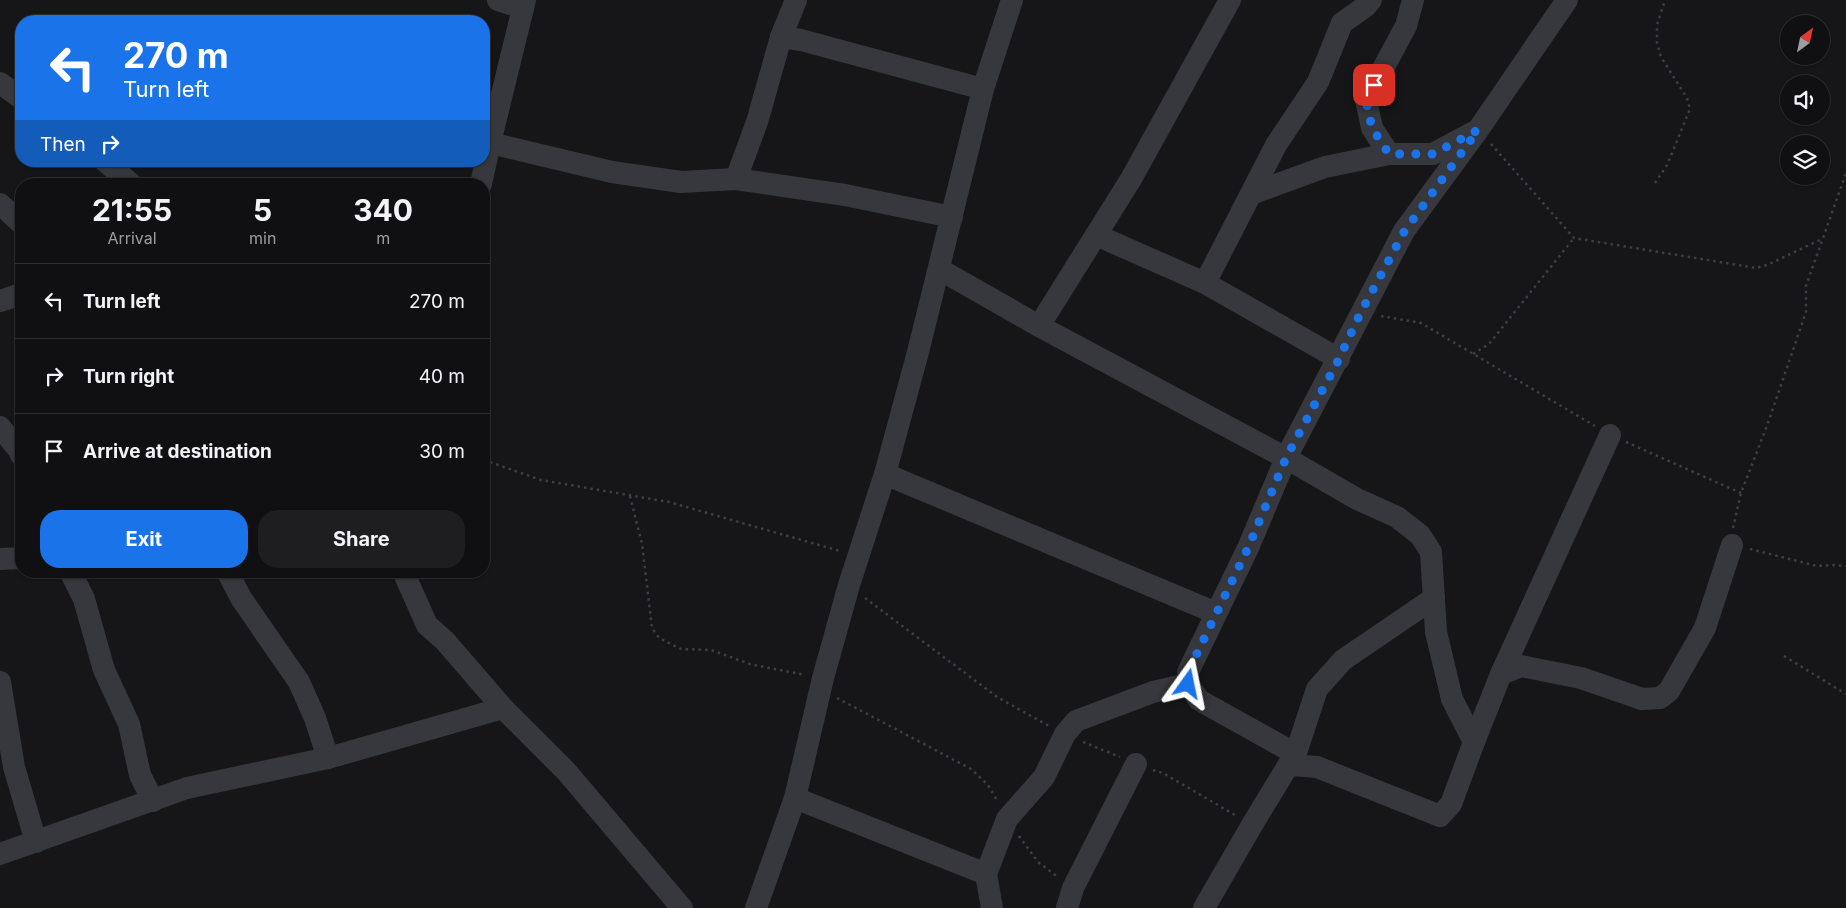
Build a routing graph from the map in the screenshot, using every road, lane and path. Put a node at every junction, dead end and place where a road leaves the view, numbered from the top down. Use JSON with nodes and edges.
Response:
{"nodes":[{"id":1,"x":498,"y":0,"type":"edge"},
{"id":2,"x":796,"y":0,"type":"edge"},
{"id":3,"x":1012,"y":0,"type":"edge"},
{"id":4,"x":1230,"y":0,"type":"edge"},
{"id":5,"x":1371,"y":0,"type":"edge"},
{"id":6,"x":1413,"y":0,"type":"edge"},
{"id":7,"x":1567,"y":0,"type":"edge"},
{"id":8,"x":1665,"y":0,"type":"edge"},
{"id":9,"x":524,"y":4,"type":"edge"},
{"id":10,"x":781,"y":37,"type":"junction"},
{"id":11,"x":0,"y":83,"type":"edge"},
{"id":12,"x":983,"y":89,"type":"junction"},
{"id":13,"x":15,"y":94,"type":"edge"},
{"id":14,"x":1478,"y":130,"type":"junction"},
{"id":15,"x":490,"y":143,"type":"joint"},
{"id":16,"x":1389,"y":154,"type":"junction"},
{"id":17,"x":112,"y":167,"type":"edge"},
{"id":18,"x":1846,"y":173,"type":"edge"},
{"id":19,"x":124,"y":178,"type":"edge"},
{"id":20,"x":736,"y":179,"type":"junction"},
{"id":21,"x":1655,"y":183,"type":"dead end"},
{"id":22,"x":1251,"y":194,"type":"junction"},
{"id":23,"x":0,"y":204,"type":"edge"},
{"id":24,"x":952,"y":217,"type":"junction"},
{"id":25,"x":15,"y":218,"type":"edge"},
{"id":26,"x":1096,"y":235,"type":"junction"},
{"id":27,"x":1574,"y":238,"type":"junction"},
{"id":28,"x":1823,"y":239,"type":"junction"},
{"id":29,"x":940,"y":269,"type":"junction"},
{"id":30,"x":1205,"y":283,"type":"junction"},
{"id":31,"x":15,"y":296,"type":"edge"},
{"id":32,"x":0,"y":301,"type":"edge"},
{"id":33,"x":1360,"y":314,"type":"junction"},
{"id":34,"x":1039,"y":326,"type":"junction"},
{"id":35,"x":1473,"y":354,"type":"junction"},
{"id":36,"x":1339,"y":359,"type":"junction"},
{"id":37,"x":1610,"y":435,"type":"junction"},
{"id":38,"x":1286,"y":458,"type":"junction"},
{"id":39,"x":490,"y":462,"type":"edge"},
{"id":40,"x":885,"y":474,"type":"junction"},
{"id":41,"x":1741,"y":493,"type":"junction"},
{"id":42,"x":630,"y":496,"type":"junction"},
{"id":43,"x":1732,"y":545,"type":"junction"},
{"id":44,"x":858,"y":557,"type":"junction"},
{"id":45,"x":15,"y":558,"type":"edge"},
{"id":46,"x":0,"y":559,"type":"edge"},
{"id":47,"x":1846,"y":566,"type":"edge"},
{"id":48,"x":74,"y":578,"type":"edge"},
{"id":49,"x":231,"y":578,"type":"edge"},
{"id":50,"x":406,"y":578,"type":"edge"},
{"id":51,"x":849,"y":585,"type":"junction"},
{"id":52,"x":1434,"y":598,"type":"junction"},
{"id":53,"x":1216,"y":613,"type":"junction"},
{"id":54,"x":1784,"y":656,"type":"dead end"},
{"id":55,"x":1502,"y":674,"type":"junction"},
{"id":56,"x":0,"y":682,"type":"edge"},
{"id":57,"x":1188,"y":684,"type":"junction"},
{"id":58,"x":822,"y":685,"type":"junction"},
{"id":59,"x":1846,"y":694,"type":"edge"},
{"id":60,"x":504,"y":708,"type":"junction"},
{"id":61,"x":1065,"y":734,"type":"junction"},
{"id":62,"x":1474,"y":742,"type":"junction"},
{"id":63,"x":328,"y":758,"type":"junction"},
{"id":64,"x":1136,"y":764,"type":"junction"},
{"id":65,"x":1292,"y":765,"type":"junction"},
{"id":66,"x":795,"y":798,"type":"junction"},
{"id":67,"x":153,"y":801,"type":"junction"},
{"id":68,"x":1007,"y":819,"type":"junction"},
{"id":69,"x":1252,"y":825,"type":"junction"},
{"id":70,"x":36,"y":842,"type":"junction"},
{"id":71,"x":0,"y":854,"type":"edge"},
{"id":72,"x":986,"y":874,"type":"junction"},
{"id":73,"x":1070,"y":898,"type":"edge"},
{"id":74,"x":682,"y":908,"type":"edge"},
{"id":75,"x":756,"y":908,"type":"edge"},
{"id":76,"x":992,"y":908,"type":"edge"},
{"id":77,"x":1204,"y":908,"type":"edge"}],
"edges":[{"from":1,"to":9,"type":"street"},
{"from":2,"to":10,"type":"street"},
{"from":3,"to":12,"type":"street"},
{"from":4,"to":26,"type":"street"},
{"from":5,"to":22,"type":"street"},
{"from":6,"to":16,"type":"street"},
{"from":7,"to":14,"type":"street"},
{"from":8,"to":21,"type":"path"},
{"from":9,"to":15,"type":"street"},
{"from":10,"to":12,"type":"street"},
{"from":10,"to":20,"type":"street"},
{"from":11,"to":13,"type":"street"},
{"from":12,"to":24,"type":"street"},
{"from":14,"to":16,"type":"street"},
{"from":14,"to":27,"type":"path"},
{"from":14,"to":33,"type":"street"},
{"from":15,"to":20,"type":"street"},
{"from":16,"to":22,"type":"street"},
{"from":17,"to":19,"type":"street"},
{"from":18,"to":28,"type":"path"},
{"from":20,"to":24,"type":"street"},
{"from":22,"to":30,"type":"street"},
{"from":23,"to":25,"type":"street"},
{"from":24,"to":29,"type":"street"},
{"from":26,"to":30,"type":"street"},
{"from":26,"to":34,"type":"street"},
{"from":27,"to":28,"type":"path"},
{"from":27,"to":35,"type":"path"},
{"from":28,"to":41,"type":"path"},
{"from":29,"to":34,"type":"street"},
{"from":29,"to":40,"type":"street"},
{"from":30,"to":36,"type":"street"},
{"from":31,"to":32,"type":"street"},
{"from":33,"to":35,"type":"path"},
{"from":33,"to":36,"type":"street"},
{"from":34,"to":38,"type":"street"},
{"from":35,"to":37,"type":"path"},
{"from":36,"to":38,"type":"street"},
{"from":37,"to":41,"type":"path"},
{"from":37,"to":55,"type":"street"},
{"from":38,"to":52,"type":"street"},
{"from":38,"to":53,"type":"street"},
{"from":39,"to":42,"type":"path"},
{"from":40,"to":44,"type":"street"},
{"from":40,"to":53,"type":"street"},
{"from":41,"to":43,"type":"path"},
{"from":42,"to":44,"type":"path"},
{"from":42,"to":58,"type":"path"},
{"from":43,"to":47,"type":"path"},
{"from":43,"to":55,"type":"street"},
{"from":44,"to":51,"type":"street"},
{"from":45,"to":46,"type":"street"},
{"from":48,"to":67,"type":"street"},
{"from":49,"to":63,"type":"street"},
{"from":50,"to":60,"type":"street"},
{"from":51,"to":58,"type":"street"},
{"from":51,"to":61,"type":"path"},
{"from":52,"to":62,"type":"street"},
{"from":52,"to":65,"type":"street"},
{"from":53,"to":57,"type":"street"},
{"from":54,"to":59,"type":"path"},
{"from":55,"to":62,"type":"street"},
{"from":56,"to":70,"type":"street"},
{"from":57,"to":61,"type":"street"},
{"from":57,"to":65,"type":"street"},
{"from":58,"to":66,"type":"street"},
{"from":58,"to":68,"type":"path"},
{"from":60,"to":63,"type":"street"},
{"from":60,"to":74,"type":"street"},
{"from":61,"to":64,"type":"path"},
{"from":61,"to":68,"type":"street"},
{"from":62,"to":65,"type":"street"},
{"from":63,"to":67,"type":"street"},
{"from":64,"to":69,"type":"path"},
{"from":64,"to":73,"type":"street"},
{"from":65,"to":69,"type":"street"},
{"from":66,"to":72,"type":"street"},
{"from":66,"to":75,"type":"street"},
{"from":67,"to":70,"type":"street"},
{"from":68,"to":72,"type":"street"},
{"from":68,"to":73,"type":"path"},
{"from":69,"to":77,"type":"street"},
{"from":70,"to":71,"type":"street"},
{"from":72,"to":76,"type":"street"}]}
